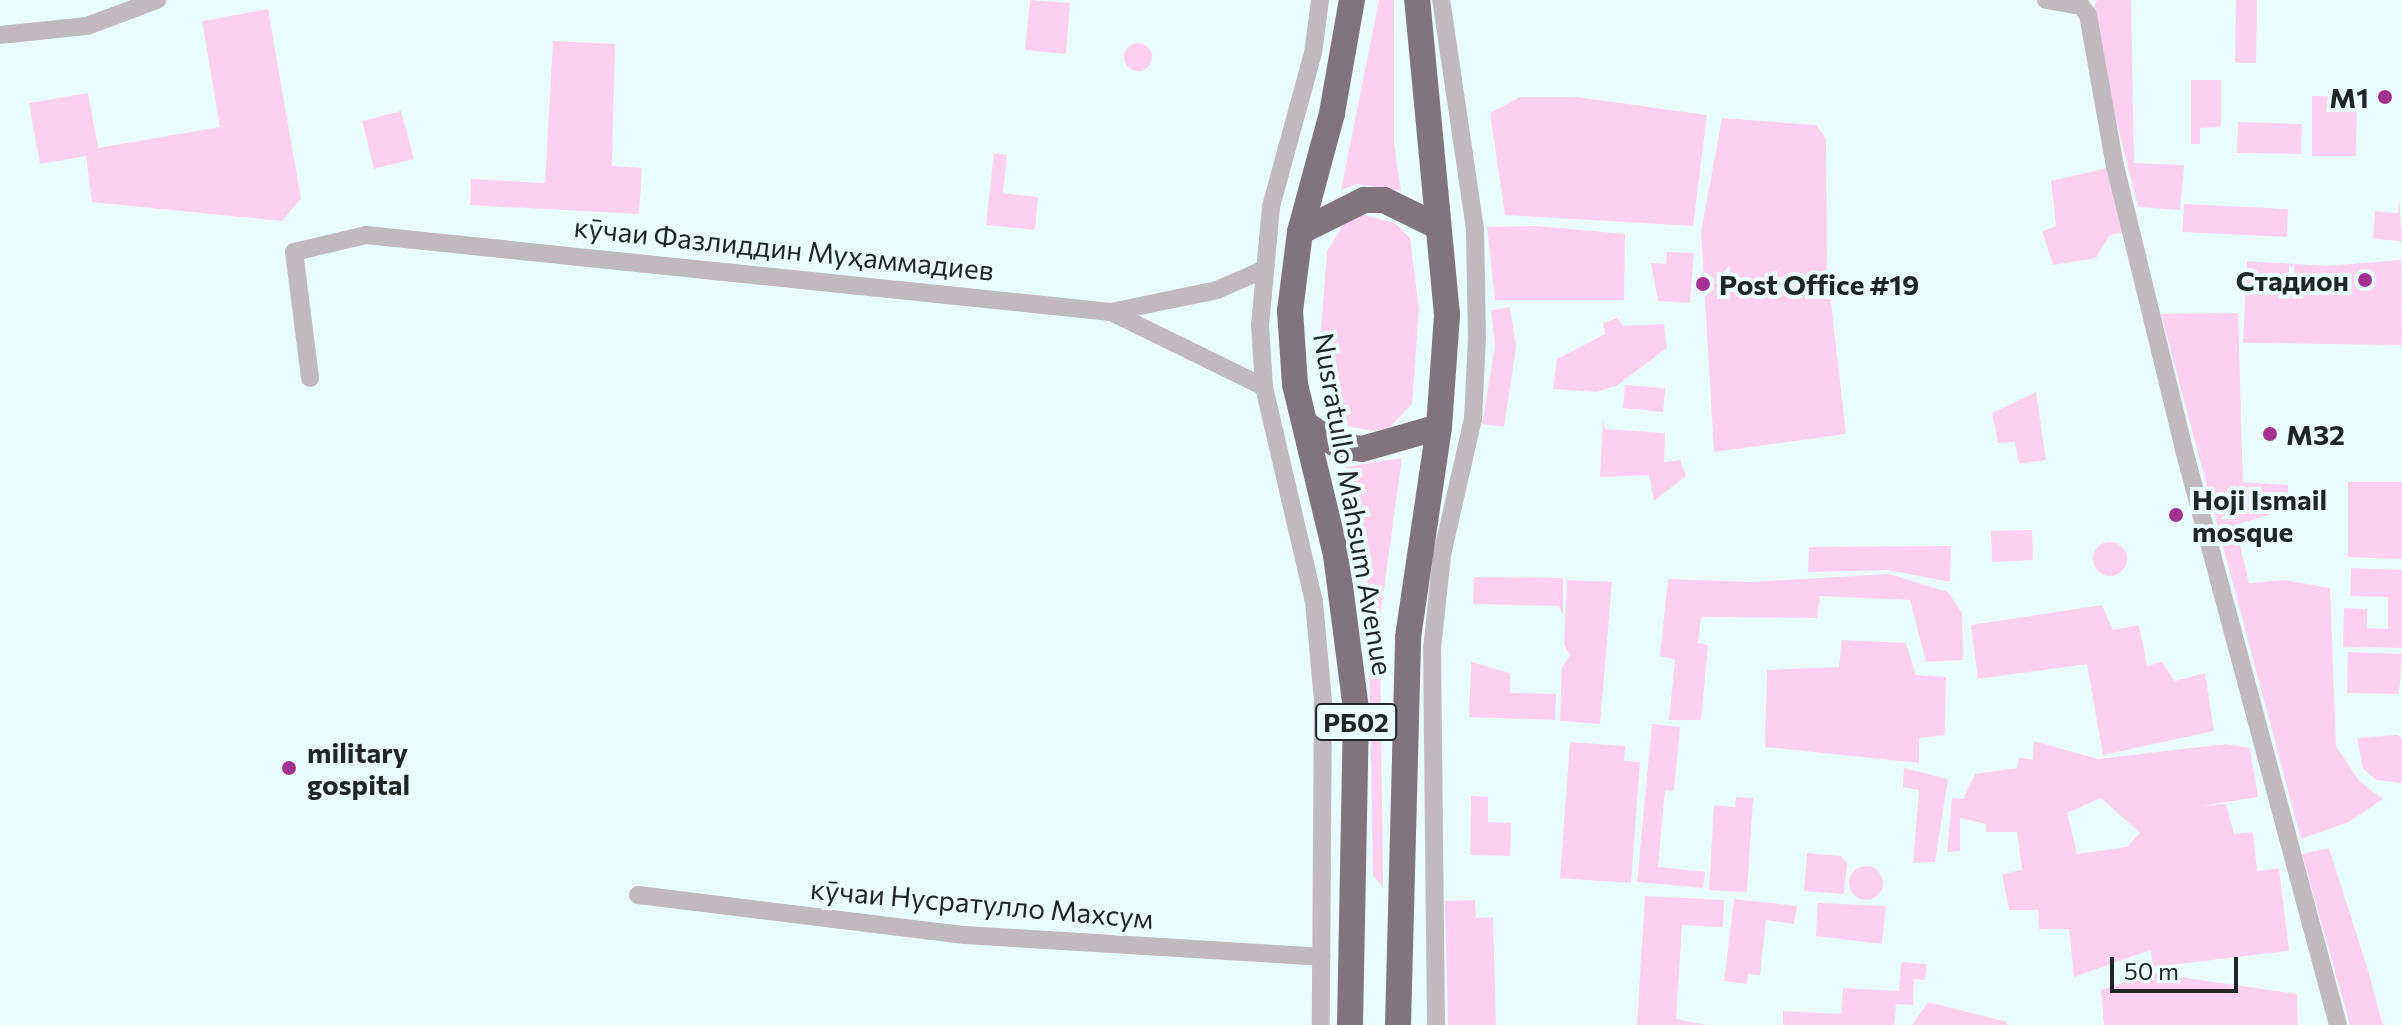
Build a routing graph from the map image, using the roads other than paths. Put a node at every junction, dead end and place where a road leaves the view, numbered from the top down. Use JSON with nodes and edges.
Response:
{"nodes":[{"id":1,"x":157,"y":0,"type":"edge"},
{"id":2,"x":1320,"y":0,"type":"edge"},
{"id":3,"x":1352,"y":0,"type":"edge"},
{"id":4,"x":1417,"y":0,"type":"edge"},
{"id":5,"x":1441,"y":0,"type":"edge"},
{"id":6,"x":2046,"y":0,"type":"edge"},
{"id":7,"x":0,"y":35,"type":"edge"},
{"id":8,"x":1437,"y":226,"type":"junction"},
{"id":9,"x":1300,"y":232,"type":"junction"},
{"id":10,"x":1263,"y":270,"type":"junction"},
{"id":11,"x":1111,"y":312,"type":"junction"},
{"id":12,"x":310,"y":378,"type":"dead end"},
{"id":13,"x":1264,"y":387,"type":"junction"},
{"id":14,"x":1305,"y":424,"type":"junction"},
{"id":15,"x":1439,"y":427,"type":"junction"},
{"id":16,"x":638,"y":895,"type":"dead end"},
{"id":17,"x":1321,"y":957,"type":"junction"},
{"id":18,"x":1399,"y":998,"type":"junction"},
{"id":19,"x":1346,"y":1019,"type":"edge"},
{"id":20,"x":1321,"y":1025,"type":"edge"},
{"id":21,"x":1398,"y":1025,"type":"edge"},
{"id":22,"x":1417,"y":1025,"type":"edge"},
{"id":23,"x":1436,"y":1025,"type":"edge"},
{"id":24,"x":2338,"y":1025,"type":"edge"}],
"edges":[{"from":1,"to":7,"type":"street"},
{"from":2,"to":10,"type":"street"},
{"from":3,"to":9,"type":"highway","name":"Nusratullo Mahsum Avenue","number":"РБ02"},
{"from":4,"to":8,"type":"highway","name":"Nusratullo Mahsum Avenue","number":"РБ02"},
{"from":5,"to":23,"type":"street"},
{"from":6,"to":24,"type":"street"},
{"from":8,"to":9,"type":"highway"},
{"from":8,"to":15,"type":"highway","name":"Nusratullo Mahsum Avenue","number":"РБ02"},
{"from":9,"to":14,"type":"highway","name":"Nusratullo Mahsum Avenue","number":"РБ02"},
{"from":10,"to":11,"type":"street","name":"кӯчаи Фазлиддин Муҳаммадиев"},
{"from":10,"to":13,"type":"street"},
{"from":11,"to":12,"type":"street","name":"кӯчаи Фазлиддин Муҳаммадиев"},
{"from":11,"to":13,"type":"street"},
{"from":13,"to":17,"type":"street"},
{"from":14,"to":15,"type":"highway"},
{"from":14,"to":19,"type":"highway","name":"Nusratullo Mahsum Avenue","number":"РБ02"},
{"from":15,"to":18,"type":"highway","name":"Nusratullo Mahsum Avenue","number":"РБ02"},
{"from":16,"to":17,"type":"street","name":"кӯчаи Нусратулло Махсум"},
{"from":17,"to":20,"type":"street"},
{"from":18,"to":21,"type":"highway","name":"Nusratullo Mahsum Avenue","number":"РБ02"},
{"from":18,"to":22,"type":"highway"}]}
